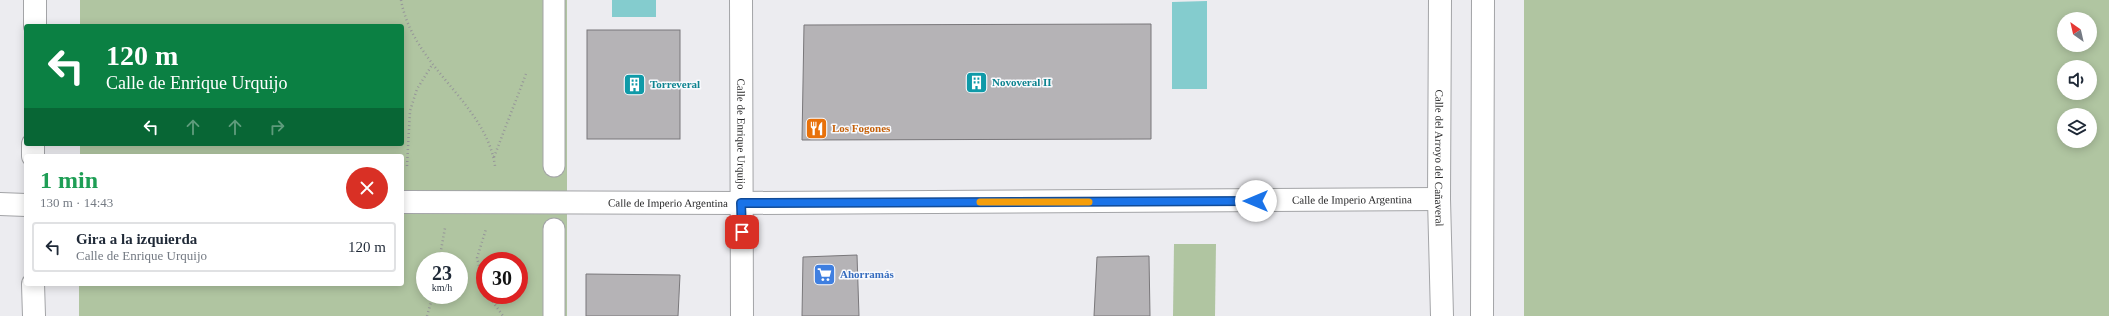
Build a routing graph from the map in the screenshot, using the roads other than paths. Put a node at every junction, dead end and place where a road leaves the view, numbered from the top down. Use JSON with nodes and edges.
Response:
{"nodes":[{"id":1,"x":35,"y":0,"type":"edge"},
{"id":2,"x":554,"y":0,"type":"edge"},
{"id":3,"x":741,"y":0,"type":"edge"},
{"id":4,"x":1440,"y":0,"type":"edge"},
{"id":5,"x":1483,"y":0,"type":"edge"},
{"id":6,"x":35,"y":24,"type":"edge"},
{"id":7,"x":554,"y":166,"type":"dead end"},
{"id":8,"x":1439,"y":199,"type":"junction"},
{"id":9,"x":404,"y":202,"type":"edge"},
{"id":10,"x":741,"y":203,"type":"junction"},
{"id":11,"x":0,"y":204,"type":"edge"},
{"id":12,"x":24,"y":205,"type":"edge"},
{"id":13,"x":554,"y":229,"type":"dead end"},
{"id":14,"x":34,"y":286,"type":"edge"},
{"id":15,"x":34,"y":316,"type":"edge"},
{"id":16,"x":554,"y":316,"type":"edge"},
{"id":17,"x":742,"y":316,"type":"edge"},
{"id":18,"x":1442,"y":316,"type":"edge"},
{"id":19,"x":1482,"y":316,"type":"edge"}],
"edges":[{"from":1,"to":6,"type":"street"},
{"from":2,"to":7,"type":"street"},
{"from":3,"to":10,"type":"street","name":"Calle de Enrique Urquijo"},
{"from":4,"to":8,"type":"street","name":"Calle del Arroyo del Cañaveral"},
{"from":5,"to":19,"type":"street"},
{"from":8,"to":10,"type":"street","name":"Calle de Imperio Argentina"},
{"from":8,"to":18,"type":"street","name":"Calle del Arroyo del Cañaveral"},
{"from":9,"to":10,"type":"street","name":"Calle de Imperio Argentina"},
{"from":10,"to":17,"type":"street","name":"Calle de Enrique Urquijo"},
{"from":11,"to":12,"type":"street"},
{"from":13,"to":16,"type":"street"},
{"from":14,"to":15,"type":"street"}]}
